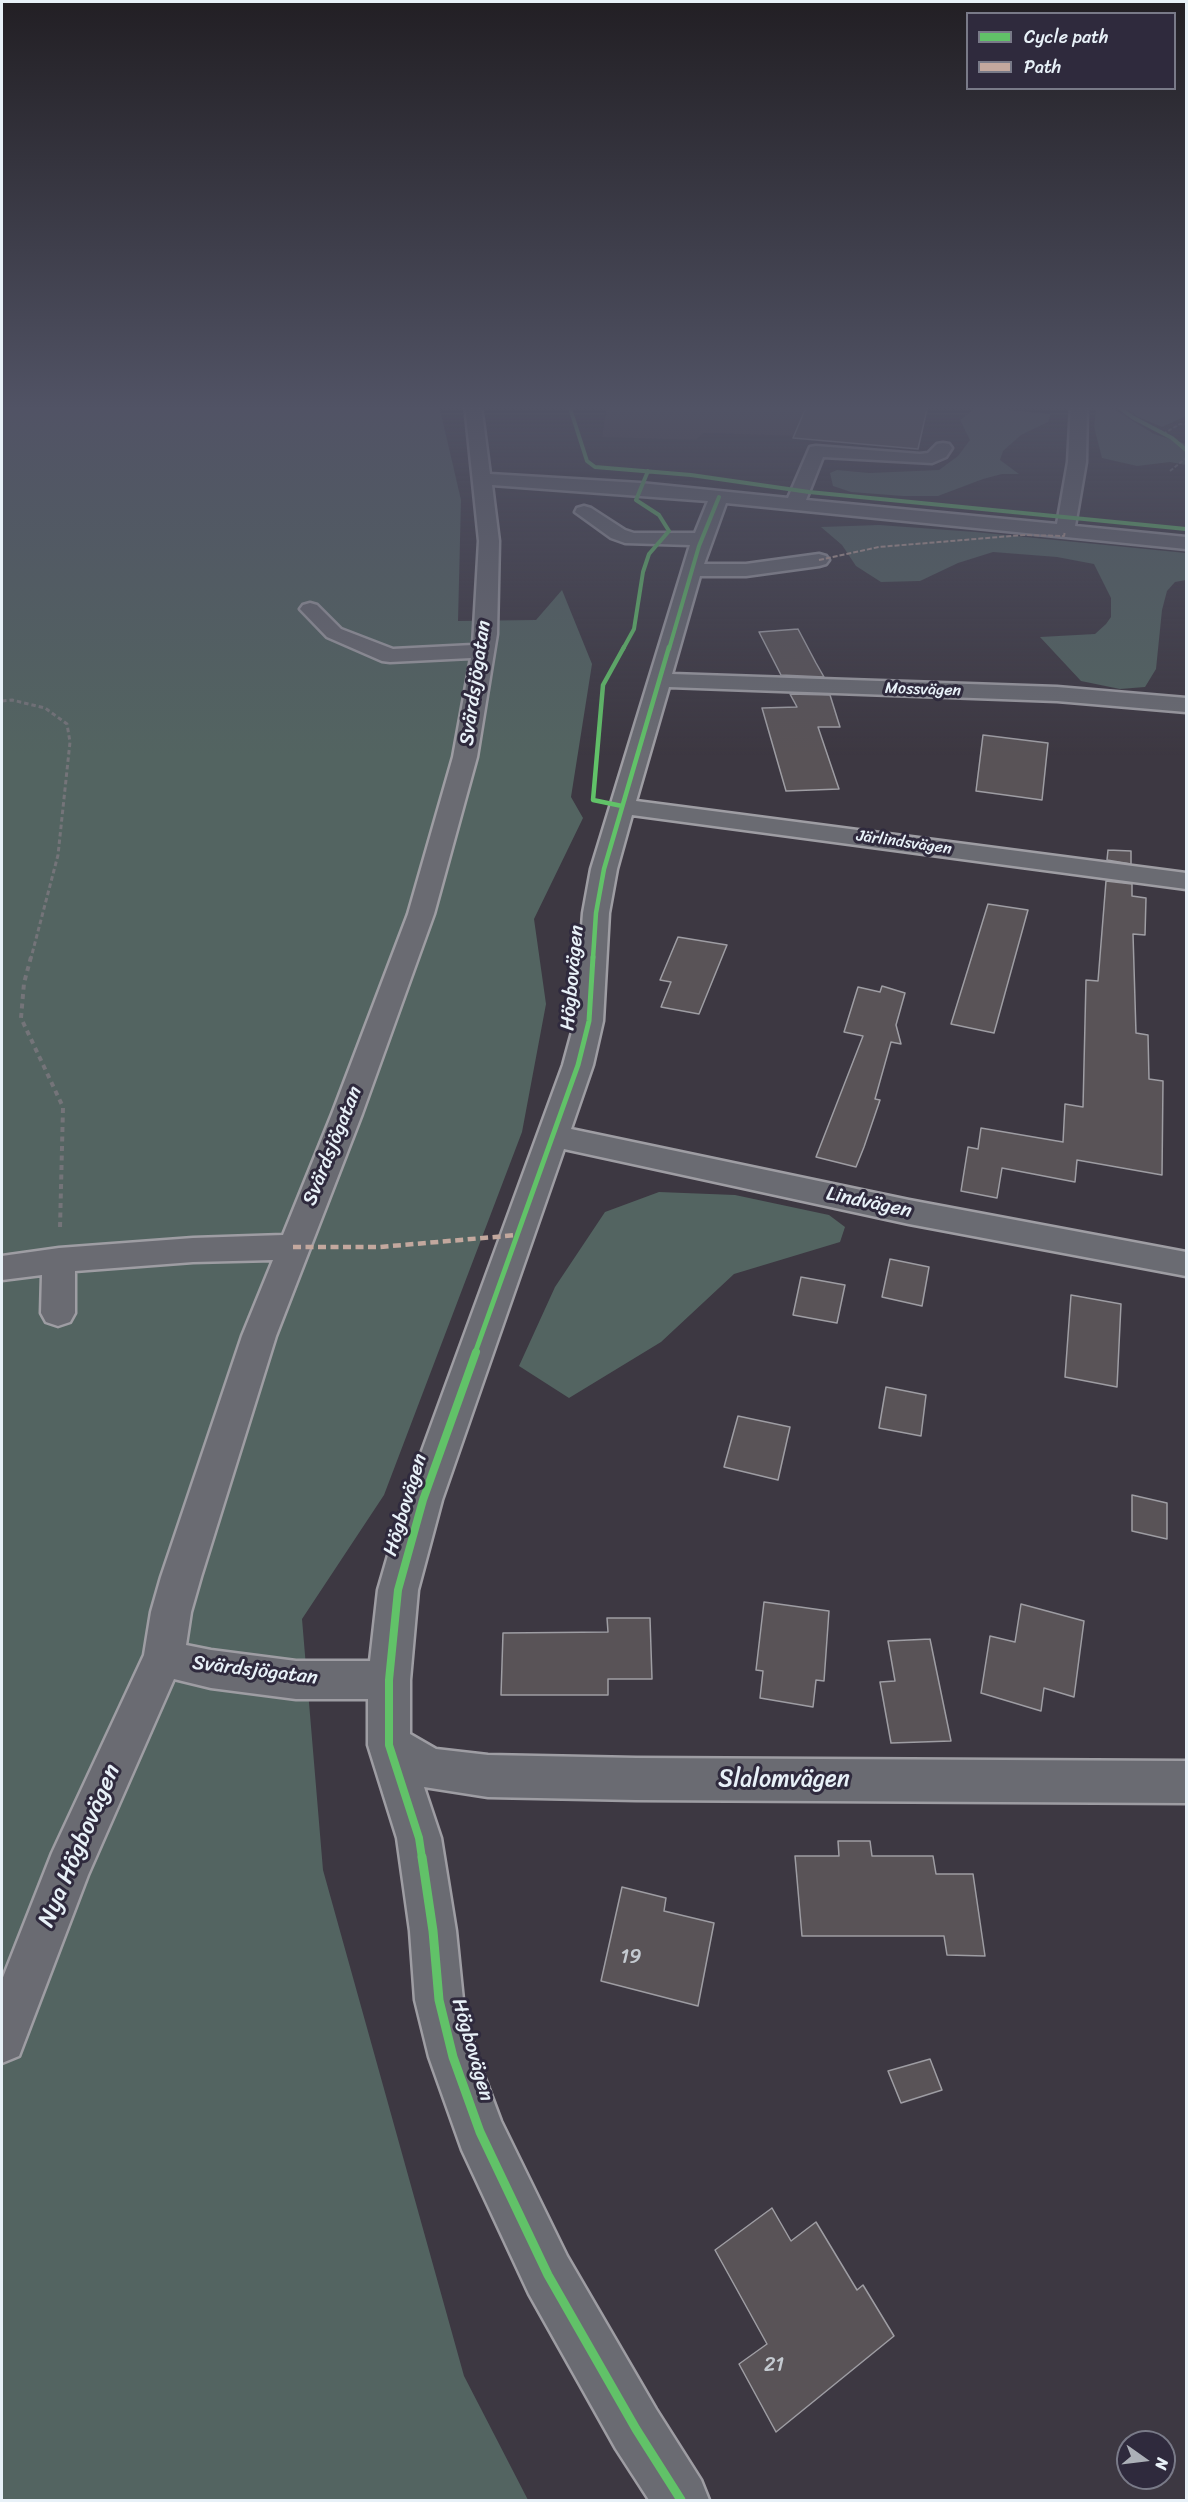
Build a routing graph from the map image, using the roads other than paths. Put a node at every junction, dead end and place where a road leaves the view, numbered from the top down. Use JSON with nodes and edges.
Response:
{"nodes":[{"id":1,"x":487,"y":522,"type":"edge"},
{"id":2,"x":599,"y":522,"type":"edge"},
{"id":3,"x":709,"y":522,"type":"edge"},
{"id":4,"x":973,"y":522,"type":"edge"},
{"id":5,"x":1067,"y":522,"type":"edge"},
{"id":6,"x":1065,"y":531,"type":"junction"},
{"id":7,"x":702,"y":539,"type":"junction"},
{"id":8,"x":1186,"y":543,"type":"edge"},
{"id":9,"x":819,"y":560,"type":"dead end"},
{"id":10,"x":692,"y":570,"type":"junction"},
{"id":11,"x":310,"y":609,"type":"dead end"},
{"id":12,"x":483,"y":651,"type":"junction"},
{"id":13,"x":659,"y":680,"type":"junction"},
{"id":14,"x":1186,"y":705,"type":"edge"},
{"id":15,"x":622,"y":806,"type":"junction"},
{"id":16,"x":1186,"y":881,"type":"edge"},
{"id":17,"x":553,"y":1136,"type":"junction"},
{"id":18,"x":293,"y":1247,"type":"junction"},
{"id":19,"x":58,"y":1260,"type":"junction"},
{"id":20,"x":1186,"y":1264,"type":"edge"},
{"id":21,"x":2,"y":1268,"type":"edge"},
{"id":22,"x":58,"y":1313,"type":"dead end"},
{"id":23,"x":164,"y":1655,"type":"junction"},
{"id":24,"x":389,"y":1680,"type":"junction"},
{"id":25,"x":389,"y":1745,"type":"junction"},
{"id":26,"x":1186,"y":1782,"type":"edge"},
{"id":27,"x":2,"y":2038,"type":"edge"},
{"id":28,"x":681,"y":2500,"type":"edge"}],
"edges":[{"from":1,"to":12,"type":"street","name":"Svärdsjögatan"},
{"from":2,"to":7,"type":"street"},
{"from":3,"to":7,"type":"street","name":"Högbovägen"},
{"from":4,"to":6,"type":"street"},
{"from":5,"to":6,"type":"street"},
{"from":6,"to":8,"type":"street"},
{"from":7,"to":10,"type":"street","name":"Högbovägen"},
{"from":9,"to":10,"type":"street"},
{"from":10,"to":13,"type":"street","name":"Högbovägen"},
{"from":11,"to":12,"type":"street"},
{"from":12,"to":18,"type":"street","name":"Svärdsjögatan"},
{"from":13,"to":14,"type":"street","name":"Mossvägen"},
{"from":13,"to":15,"type":"street","name":"Högbovägen"},
{"from":15,"to":16,"type":"street","name":"Järlindsvägen"},
{"from":15,"to":17,"type":"street","name":"Högbovägen"},
{"from":17,"to":20,"type":"street","name":"Lindvägen"},
{"from":17,"to":24,"type":"street","name":"Högbovägen"},
{"from":18,"to":19,"type":"street"},
{"from":18,"to":23,"type":"street","name":"Svärdsjögatan"},
{"from":19,"to":21,"type":"street"},
{"from":19,"to":22,"type":"street"},
{"from":23,"to":24,"type":"street","name":"Svärdsjögatan"},
{"from":23,"to":27,"type":"street","name":"Nya Högbovägen"},
{"from":24,"to":25,"type":"street","name":"Högbovägen"},
{"from":25,"to":26,"type":"street","name":"Slalomvägen"},
{"from":25,"to":28,"type":"street","name":"Högbovägen"}]}
